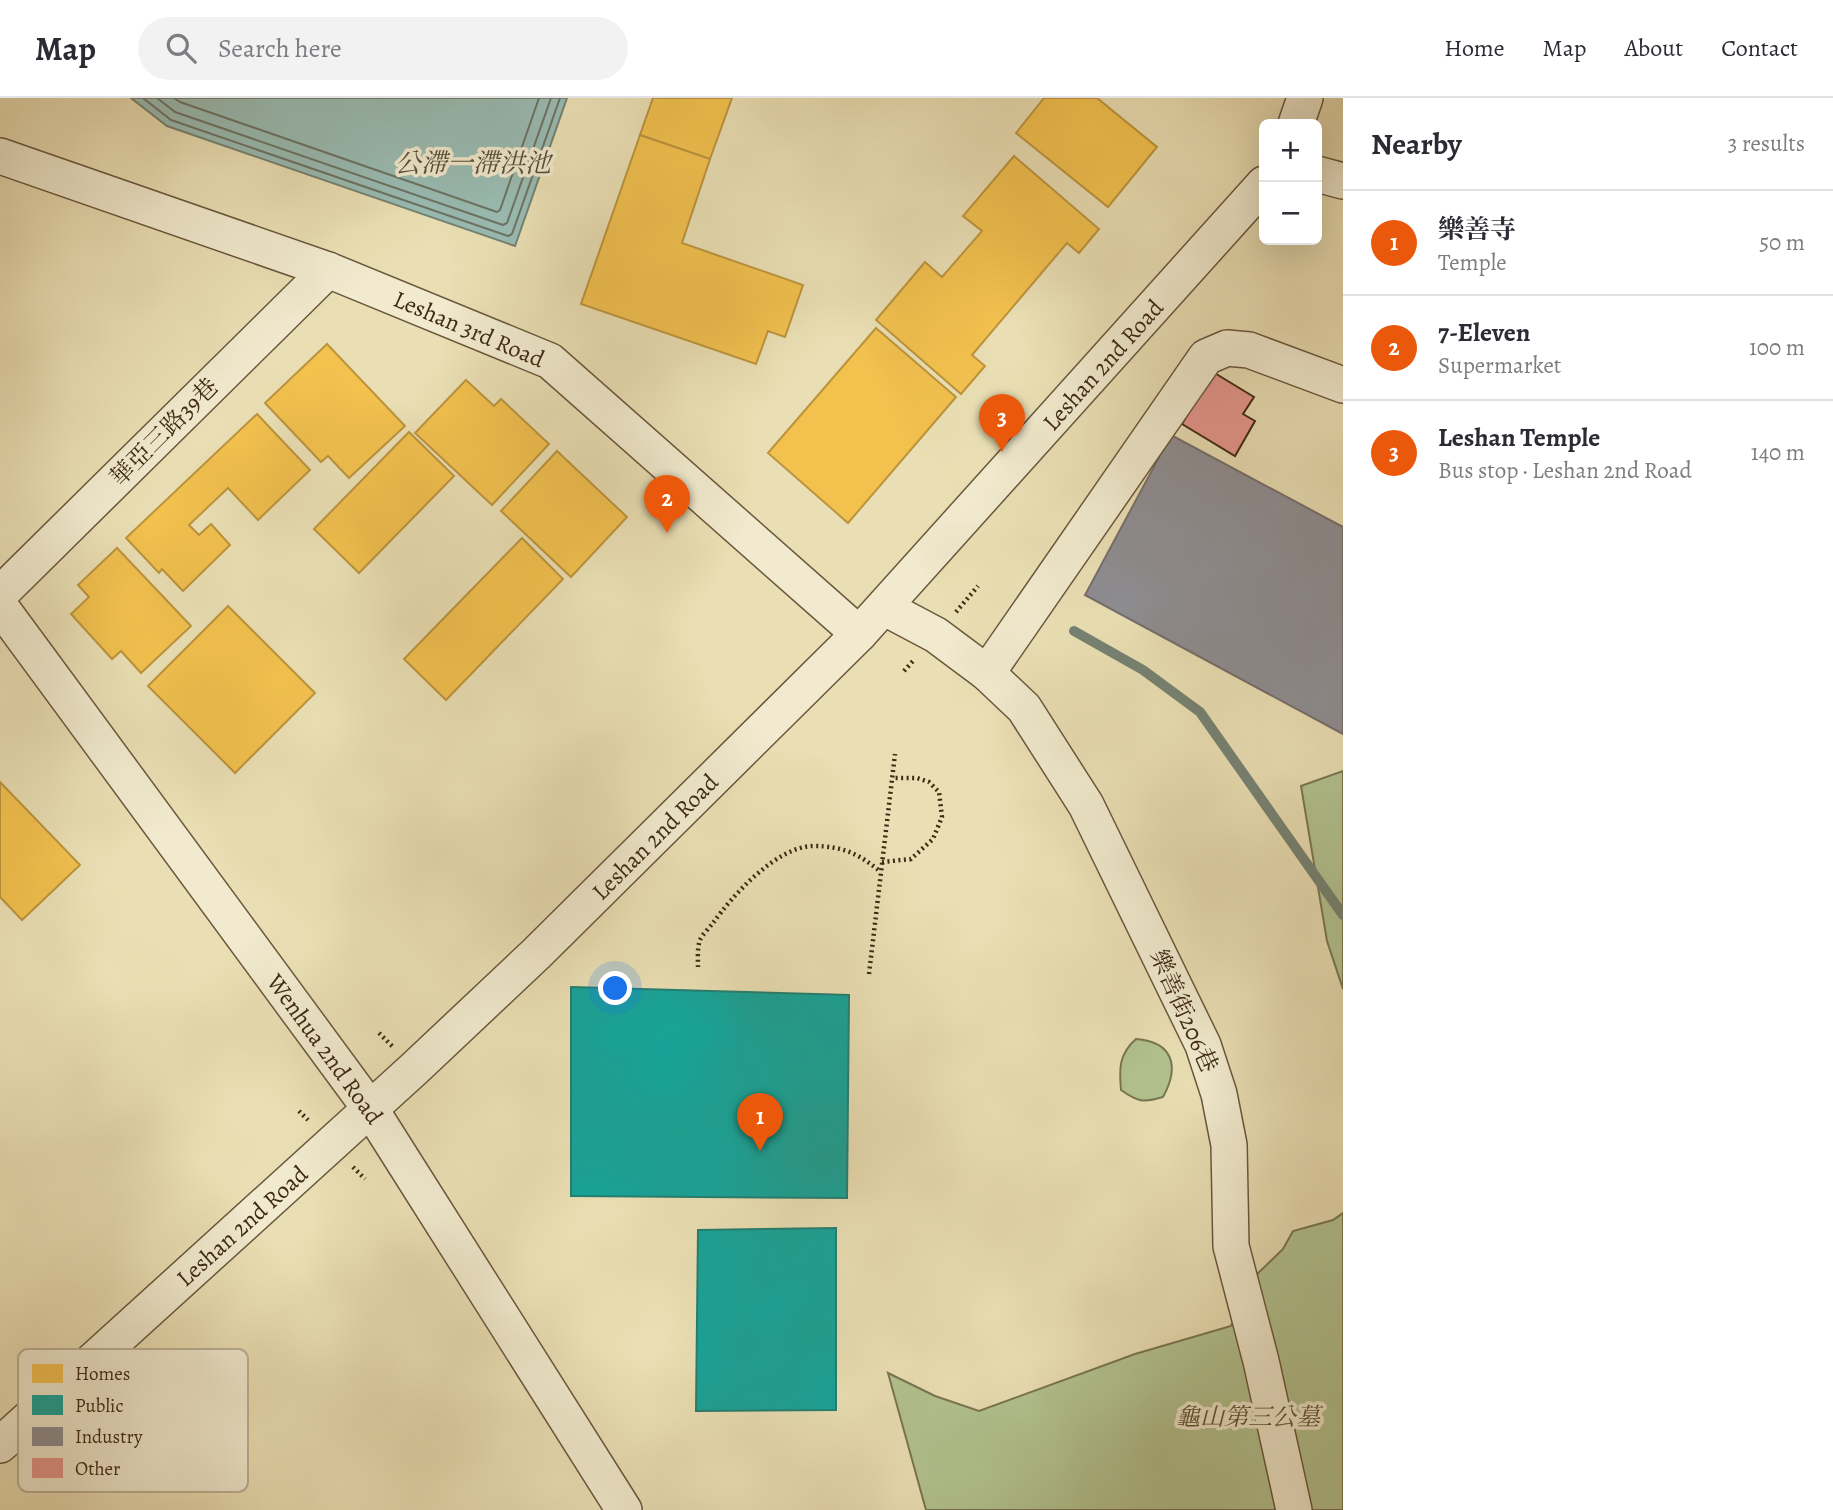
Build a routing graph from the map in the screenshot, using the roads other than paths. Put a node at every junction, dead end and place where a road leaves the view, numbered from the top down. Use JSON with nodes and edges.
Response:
{"nodes":[{"id":1,"x":1305,"y":98,"type":"edge"},
{"id":2,"x":1298,"y":119,"type":"edge"},
{"id":3,"x":0,"y":156,"type":"edge"},
{"id":4,"x":1322,"y":175,"type":"edge"},
{"id":5,"x":1343,"y":181,"type":"edge"},
{"id":6,"x":1259,"y":190,"type":"edge"},
{"id":7,"x":328,"y":270,"type":"junction"},
{"id":8,"x":1343,"y":385,"type":"edge"},
{"id":9,"x":0,"y":594,"type":"edge"},
{"id":10,"x":0,"y":606,"type":"edge"},
{"id":11,"x":885,"y":608,"type":"junction"},
{"id":12,"x":859,"y":634,"type":"junction"},
{"id":13,"x":987,"y":673,"type":"junction"},
{"id":14,"x":370,"y":1110,"type":"junction"},
{"id":15,"x":105,"y":1349,"type":"edge"},
{"id":16,"x":18,"y":1428,"type":"edge"},
{"id":17,"x":0,"y":1444,"type":"edge"},
{"id":18,"x":624,"y":1510,"type":"edge"},
{"id":19,"x":1294,"y":1510,"type":"edge"}],
"edges":[{"from":1,"to":2,"type":"street"},
{"from":3,"to":7,"type":"street","name":"Leshan 3rd Road"},
{"from":4,"to":5,"type":"street"},
{"from":6,"to":11,"type":"street","name":"Leshan 2nd Road"},
{"from":7,"to":9,"type":"street","name":"華亞三路39巷"},
{"from":7,"to":12,"type":"street","name":"Leshan 3rd Road"},
{"from":8,"to":13,"type":"street"},
{"from":10,"to":14,"type":"street","name":"Wenhua 2nd Road"},
{"from":11,"to":12,"type":"street","name":"Leshan 2nd Road"},
{"from":11,"to":13,"type":"street","name":"樂善街206巷"},
{"from":12,"to":14,"type":"street","name":"Leshan 2nd Road"},
{"from":13,"to":19,"type":"street","name":"樂善街206巷"},
{"from":14,"to":15,"type":"street","name":"Leshan 2nd Road"},
{"from":14,"to":18,"type":"street","name":"Wenhua 2nd Road"},
{"from":16,"to":17,"type":"street","name":"Leshan 2nd Road"}]}
